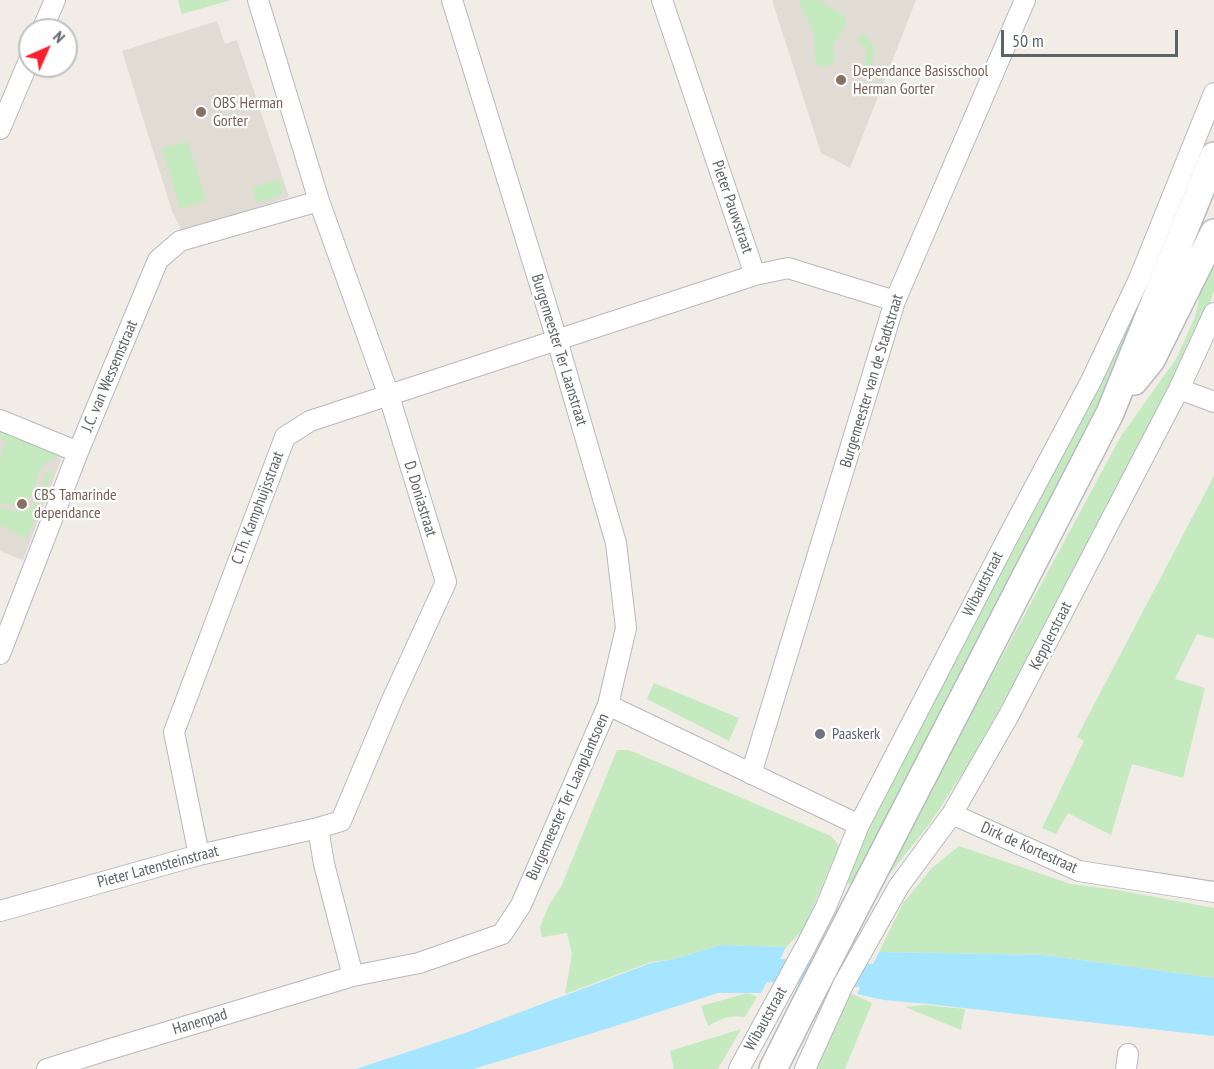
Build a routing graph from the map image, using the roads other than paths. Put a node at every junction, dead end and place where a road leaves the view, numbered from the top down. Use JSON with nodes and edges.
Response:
{"nodes":[{"id":1,"x":55,"y":0,"type":"edge"},
{"id":2,"x":258,"y":0,"type":"edge"},
{"id":3,"x":452,"y":0,"type":"edge"},
{"id":4,"x":662,"y":0,"type":"edge"},
{"id":5,"x":1024,"y":0,"type":"edge"},
{"id":6,"x":47,"y":18,"type":"edge"},
{"id":7,"x":21,"y":78,"type":"edge"},
{"id":8,"x":1214,"y":93,"type":"edge"},
{"id":9,"x":2,"y":117,"type":"edge"},
{"id":10,"x":1214,"y":156,"type":"edge"},
{"id":11,"x":319,"y":201,"type":"junction"},
{"id":12,"x":1214,"y":233,"type":"edge"},
{"id":13,"x":755,"y":275,"type":"junction"},
{"id":14,"x":895,"y":301,"type":"junction"},
{"id":15,"x":1214,"y":313,"type":"edge"},
{"id":16,"x":557,"y":340,"type":"junction"},
{"id":17,"x":1179,"y":389,"type":"junction"},
{"id":18,"x":389,"y":396,"type":"junction"},
{"id":19,"x":1214,"y":402,"type":"edge"},
{"id":20,"x":1110,"y":413,"type":"junction"},
{"id":21,"x":0,"y":420,"type":"edge"},
{"id":22,"x":78,"y":452,"type":"junction"},
{"id":23,"x":0,"y":654,"type":"edge"},
{"id":24,"x":608,"y":705,"type":"junction"},
{"id":25,"x":751,"y":774,"type":"junction"},
{"id":26,"x":952,"y":814,"type":"junction"},
{"id":27,"x":859,"y":825,"type":"junction"},
{"id":28,"x":318,"y":828,"type":"junction"},
{"id":29,"x":199,"y":855,"type":"junction"},
{"id":30,"x":1214,"y":892,"type":"edge"},
{"id":31,"x":0,"y":911,"type":"edge"},
{"id":32,"x":353,"y":976,"type":"junction"},
{"id":33,"x":47,"y":1069,"type":"edge"},
{"id":34,"x":739,"y":1069,"type":"edge"},
{"id":35,"x":773,"y":1069,"type":"edge"},
{"id":36,"x":805,"y":1069,"type":"edge"}],
"edges":[{"from":1,"to":6,"type":"street"},
{"from":2,"to":11,"type":"street","name":"D. Doniastraat"},
{"from":3,"to":16,"type":"street","name":"Burgemeester Ter Laanstraat"},
{"from":4,"to":13,"type":"street","name":"Pieter Pauwstraat"},
{"from":5,"to":14,"type":"street","name":"Burgemeester van de Stadtstraat"},
{"from":7,"to":9,"type":"street"},
{"from":8,"to":27,"type":"street","name":"Wibautstraat"},
{"from":10,"to":20,"type":"main road"},
{"from":11,"to":18,"type":"street","name":"D. Doniastraat"},
{"from":11,"to":22,"type":"street","name":"J.C. van Wessemstraat"},
{"from":12,"to":20,"type":"main road"},
{"from":13,"to":14,"type":"street","name":"Pieter Pauwstraat"},
{"from":13,"to":16,"type":"street","name":"C.Th. Kamphuijsstraat"},
{"from":14,"to":25,"type":"street","name":"Burgemeester van de Stadtstraat"},
{"from":15,"to":17,"type":"street","name":"Kepplerstraat"},
{"from":16,"to":18,"type":"street","name":"C.Th. Kamphuijsstraat"},
{"from":16,"to":24,"type":"street","name":"Burgemeester Ter Laanstraat"},
{"from":17,"to":19,"type":"street"},
{"from":17,"to":26,"type":"street","name":"Kepplerstraat"},
{"from":18,"to":28,"type":"street","name":"D. Doniastraat"},
{"from":18,"to":29,"type":"street","name":"C.Th. Kamphuijsstraat"},
{"from":20,"to":35,"type":"main road","name":"Wibautstraat"},
{"from":21,"to":22,"type":"street"},
{"from":22,"to":23,"type":"street","name":"J.C. van Wessemstraat"},
{"from":24,"to":25,"type":"street","name":"Burgemeester Ter Laanplantsoen"},
{"from":24,"to":32,"type":"street","name":"Burgemeester Ter Laanplantsoen"},
{"from":25,"to":27,"type":"street","name":"Burgemeester Ter Laanplantsoen"},
{"from":26,"to":30,"type":"street","name":"Dirk de Kortestraat"},
{"from":26,"to":36,"type":"street","name":"Kepplerstraat"},
{"from":27,"to":34,"type":"street","name":"Wibautstraat"},
{"from":28,"to":29,"type":"street","name":"Pieter Latensteinstraat"},
{"from":28,"to":32,"type":"street"},
{"from":29,"to":31,"type":"street","name":"Pieter Latensteinstraat"},
{"from":32,"to":33,"type":"street","name":"Hanenpad"}]}
